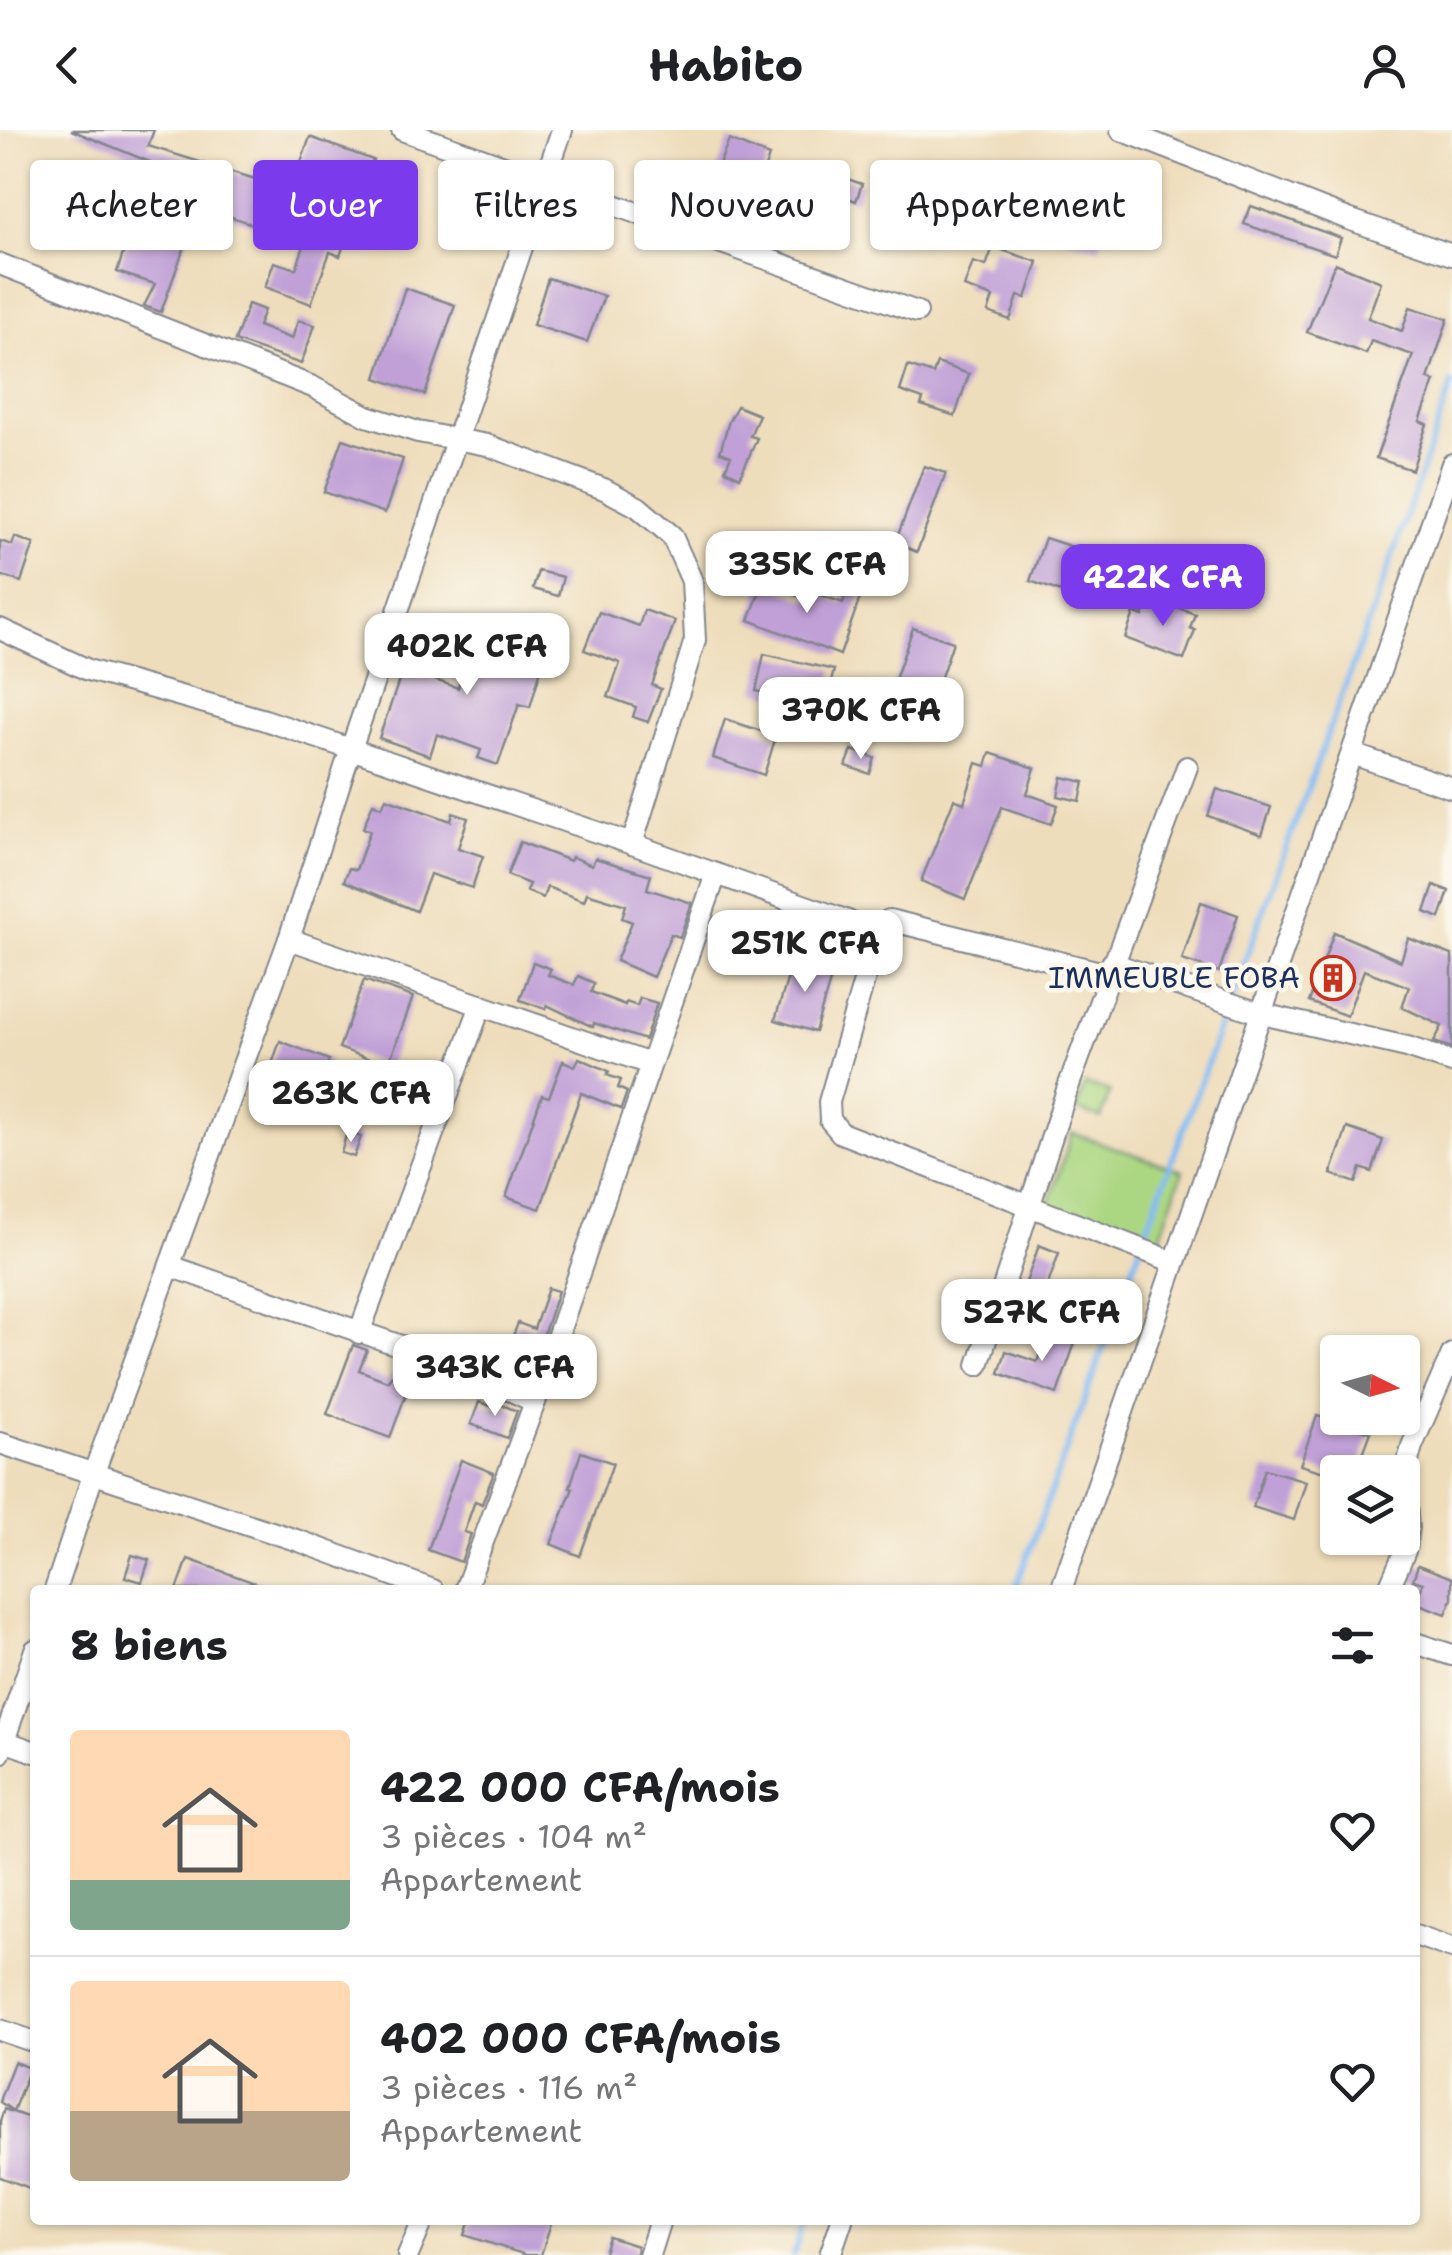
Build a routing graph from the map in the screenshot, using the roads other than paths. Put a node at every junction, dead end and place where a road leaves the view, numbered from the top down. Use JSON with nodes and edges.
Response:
{"nodes":[{"id":1,"x":402,"y":130,"type":"edge"},
{"id":2,"x":562,"y":130,"type":"edge"},
{"id":3,"x":1120,"y":130,"type":"edge"},
{"id":4,"x":1160,"y":136,"type":"edge"},
{"id":5,"x":491,"y":160,"type":"edge"},
{"id":6,"x":551,"y":160,"type":"edge"},
{"id":7,"x":614,"y":203,"type":"edge"},
{"id":8,"x":521,"y":250,"type":"edge"},
{"id":9,"x":1452,"y":255,"type":"edge"},
{"id":10,"x":0,"y":264,"type":"edge"},
{"id":11,"x":916,"y":312,"type":"dead end"},
{"id":12,"x":457,"y":438,"type":"junction"},
{"id":13,"x":1452,"y":464,"type":"edge"},
{"id":14,"x":0,"y":628,"type":"edge"},
{"id":15,"x":350,"y":749,"type":"junction"},
{"id":16,"x":1352,"y":754,"type":"junction"},
{"id":17,"x":1187,"y":766,"type":"dead end"},
{"id":18,"x":1452,"y":788,"type":"edge"},
{"id":19,"x":632,"y":844,"type":"junction"},
{"id":20,"x":716,"y":874,"type":"junction"},
{"id":21,"x":866,"y":938,"type":"junction"},
{"id":22,"x":290,"y":939,"type":"junction"},
{"id":23,"x":1110,"y":969,"type":"junction"},
{"id":24,"x":480,"y":1005,"type":"junction"},
{"id":25,"x":1262,"y":1014,"type":"junction"},
{"id":26,"x":1452,"y":1062,"type":"edge"},
{"id":27,"x":650,"y":1064,"type":"junction"},
{"id":28,"x":1030,"y":1206,"type":"junction"},
{"id":29,"x":1174,"y":1262,"type":"junction"},
{"id":30,"x":170,"y":1266,"type":"junction"},
{"id":31,"x":359,"y":1333,"type":"junction"},
{"id":32,"x":1452,"y":1354,"type":"edge"},
{"id":33,"x":978,"y":1365,"type":"dead end"},
{"id":34,"x":535,"y":1402,"type":"junction"},
{"id":35,"x":0,"y":1443,"type":"edge"},
{"id":36,"x":94,"y":1475,"type":"junction"},
{"id":37,"x":57,"y":1585,"type":"edge"},
{"id":38,"x":418,"y":1585,"type":"edge"},
{"id":39,"x":467,"y":1585,"type":"edge"},
{"id":40,"x":1063,"y":1585,"type":"edge"},
{"id":41,"x":1390,"y":1585,"type":"edge"},
{"id":42,"x":1420,"y":1644,"type":"edge"},
{"id":43,"x":1452,"y":1655,"type":"edge"},
{"id":44,"x":30,"y":1665,"type":"edge"},
{"id":45,"x":2,"y":1747,"type":"edge"},
{"id":46,"x":30,"y":1751,"type":"edge"},
{"id":47,"x":1420,"y":1937,"type":"edge"},
{"id":48,"x":1452,"y":1948,"type":"edge"},
{"id":49,"x":0,"y":2030,"type":"edge"},
{"id":50,"x":30,"y":2040,"type":"edge"},
{"id":51,"x":421,"y":2225,"type":"edge"},
{"id":52,"x":658,"y":2225,"type":"edge"},
{"id":53,"x":840,"y":2225,"type":"edge"},
{"id":54,"x":408,"y":2255,"type":"edge"},
{"id":55,"x":649,"y":2255,"type":"edge"},
{"id":56,"x":830,"y":2255,"type":"edge"}],
"edges":[{"from":1,"to":5,"type":"street"},
{"from":2,"to":6,"type":"street"},
{"from":3,"to":4,"type":"street"},
{"from":4,"to":9,"type":"street"},
{"from":7,"to":11,"type":"street"},
{"from":8,"to":12,"type":"street"},
{"from":10,"to":12,"type":"street"},
{"from":12,"to":15,"type":"street"},
{"from":12,"to":19,"type":"street"},
{"from":13,"to":16,"type":"street"},
{"from":14,"to":15,"type":"street"},
{"from":15,"to":19,"type":"street"},
{"from":15,"to":22,"type":"street"},
{"from":16,"to":18,"type":"street"},
{"from":16,"to":25,"type":"street"},
{"from":17,"to":23,"type":"street"},
{"from":19,"to":20,"type":"street"},
{"from":20,"to":21,"type":"street"},
{"from":20,"to":27,"type":"street"},
{"from":21,"to":23,"type":"street"},
{"from":21,"to":28,"type":"street"},
{"from":22,"to":24,"type":"street"},
{"from":22,"to":30,"type":"street"},
{"from":23,"to":25,"type":"street"},
{"from":23,"to":28,"type":"street"},
{"from":24,"to":27,"type":"street"},
{"from":24,"to":31,"type":"street"},
{"from":25,"to":26,"type":"street"},
{"from":25,"to":29,"type":"street"},
{"from":27,"to":34,"type":"street"},
{"from":28,"to":29,"type":"street"},
{"from":28,"to":33,"type":"street"},
{"from":29,"to":40,"type":"street"},
{"from":30,"to":31,"type":"street"},
{"from":30,"to":36,"type":"street"},
{"from":31,"to":34,"type":"street"},
{"from":32,"to":41,"type":"street"},
{"from":34,"to":39,"type":"street"},
{"from":35,"to":36,"type":"street"},
{"from":36,"to":37,"type":"street"},
{"from":36,"to":38,"type":"street"},
{"from":42,"to":43,"type":"street"},
{"from":44,"to":45,"type":"street"},
{"from":45,"to":46,"type":"street"},
{"from":47,"to":48,"type":"street"},
{"from":49,"to":50,"type":"street"},
{"from":51,"to":54,"type":"street"},
{"from":52,"to":55,"type":"street"},
{"from":53,"to":56,"type":"street"}]}
